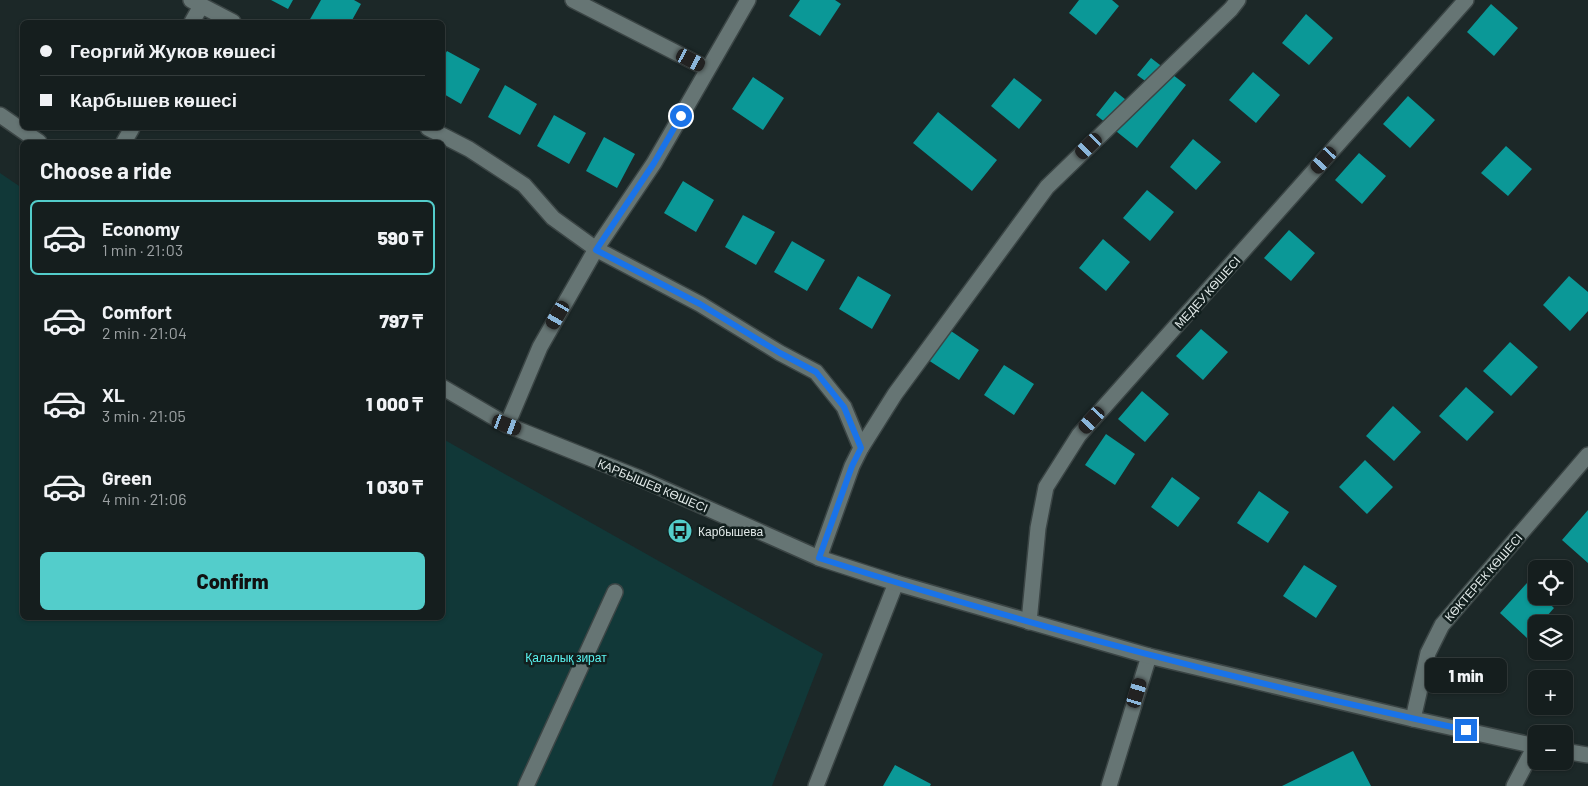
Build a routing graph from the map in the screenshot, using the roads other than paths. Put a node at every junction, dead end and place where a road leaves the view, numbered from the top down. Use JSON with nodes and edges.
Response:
{"nodes":[{"id":1,"x":573,"y":0,"type":"edge"},
{"id":2,"x":748,"y":0,"type":"edge"},
{"id":3,"x":1238,"y":0,"type":"edge"},
{"id":4,"x":1466,"y":0,"type":"edge"},
{"id":5,"x":196,"y":3,"type":"edge"},
{"id":6,"x":192,"y":20,"type":"edge"},
{"id":7,"x":229,"y":20,"type":"edge"},
{"id":8,"x":708,"y":69,"type":"junction"},
{"id":9,"x":0,"y":116,"type":"edge"},
{"id":10,"x":20,"y":129,"type":"edge"},
{"id":11,"x":21,"y":130,"type":"edge"},
{"id":12,"x":432,"y":130,"type":"edge"},
{"id":13,"x":36,"y":140,"type":"edge"},
{"id":14,"x":596,"y":250,"type":"junction"},
{"id":15,"x":445,"y":389,"type":"edge"},
{"id":16,"x":507,"y":425,"type":"junction"},
{"id":17,"x":861,"y":448,"type":"junction"},
{"id":18,"x":1588,"y":455,"type":"edge"},
{"id":19,"x":819,"y":558,"type":"junction"},
{"id":20,"x":896,"y":583,"type":"junction"},
{"id":21,"x":615,"y":592,"type":"dead end"},
{"id":22,"x":1029,"y":622,"type":"junction"},
{"id":23,"x":1149,"y":656,"type":"junction"},
{"id":24,"x":1413,"y":719,"type":"junction"},
{"id":25,"x":1528,"y":744,"type":"edge"},
{"id":26,"x":1573,"y":752,"type":"edge"},
{"id":27,"x":1588,"y":755,"type":"edge"},
{"id":28,"x":1528,"y":761,"type":"edge"},
{"id":29,"x":526,"y":786,"type":"edge"},
{"id":30,"x":816,"y":786,"type":"edge"},
{"id":31,"x":1109,"y":786,"type":"edge"},
{"id":32,"x":1514,"y":786,"type":"edge"}],
"edges":[{"from":1,"to":8,"type":"street"},
{"from":2,"to":8,"type":"street"},
{"from":3,"to":17,"type":"street"},
{"from":4,"to":22,"type":"street","name":"МЕДЕУ КӨШЕСІ"},
{"from":5,"to":6,"type":"street"},
{"from":5,"to":7,"type":"street"},
{"from":8,"to":14,"type":"street"},
{"from":9,"to":10,"type":"street"},
{"from":11,"to":13,"type":"street"},
{"from":12,"to":14,"type":"street"},
{"from":14,"to":16,"type":"street"},
{"from":14,"to":17,"type":"street"},
{"from":15,"to":16,"type":"street","name":"КАРБЫШЕВ КӨШЕСІ"},
{"from":16,"to":19,"type":"street","name":"КАРБЫШЕВ КӨШЕСІ"},
{"from":17,"to":19,"type":"street"},
{"from":18,"to":24,"type":"street","name":"КӨКТЕРЕК КӨШЕСІ"},
{"from":19,"to":20,"type":"street","name":"КАРБЫШЕВ КӨШЕСІ"},
{"from":20,"to":22,"type":"street","name":"КАРБЫШЕВ КӨШЕСІ"},
{"from":20,"to":30,"type":"street"},
{"from":21,"to":29,"type":"street"},
{"from":22,"to":23,"type":"street","name":"КАРБЫШЕВ КӨШЕСІ"},
{"from":23,"to":24,"type":"street","name":"КАРБЫШЕВ КӨШЕСІ"},
{"from":23,"to":31,"type":"street"},
{"from":24,"to":25,"type":"street","name":"КАРБЫШЕВ КӨШЕСІ"},
{"from":26,"to":27,"type":"street"},
{"from":28,"to":32,"type":"street"}]}
